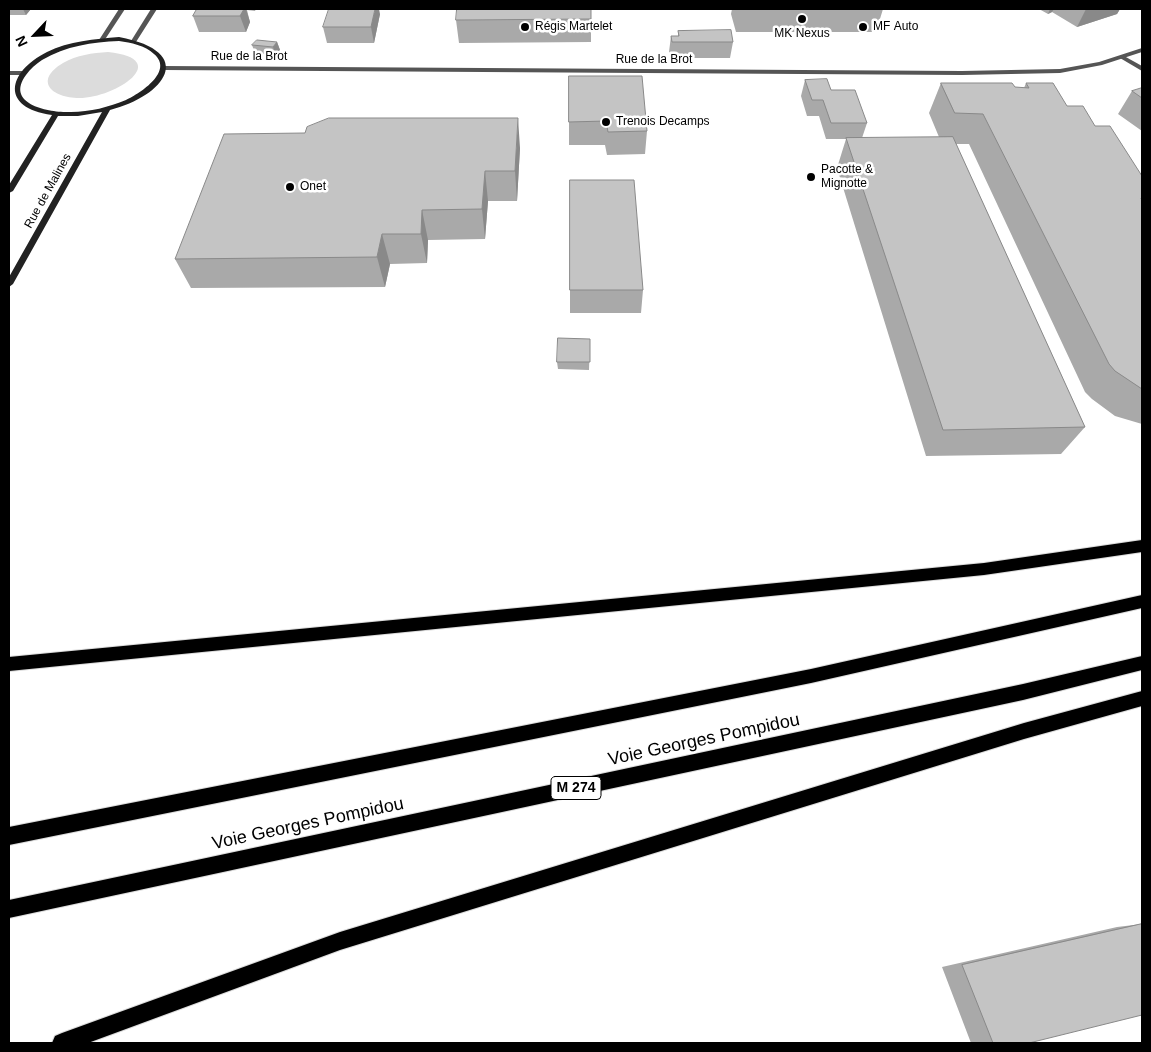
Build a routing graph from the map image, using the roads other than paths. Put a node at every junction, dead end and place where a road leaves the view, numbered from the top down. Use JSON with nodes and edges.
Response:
{"nodes":[{"id":1,"x":122,"y":9,"type":"edge"},
{"id":2,"x":154,"y":9,"type":"edge"},
{"id":3,"x":102,"y":40,"type":"junction"},
{"id":4,"x":134,"y":41,"type":"junction"},
{"id":5,"x":1142,"y":50,"type":"edge"},
{"id":6,"x":1122,"y":57,"type":"junction"},
{"id":7,"x":164,"y":68,"type":"junction"},
{"id":8,"x":1142,"y":69,"type":"edge"},
{"id":9,"x":9,"y":73,"type":"edge"},
{"id":10,"x":23,"y":73,"type":"junction"},
{"id":11,"x":107,"y":109,"type":"junction"},
{"id":12,"x":56,"y":114,"type":"junction"},
{"id":13,"x":9,"y":191,"type":"edge"},
{"id":14,"x":9,"y":284,"type":"edge"},
{"id":15,"x":1142,"y":546,"type":"edge"},
{"id":16,"x":1142,"y":601,"type":"edge"},
{"id":17,"x":1142,"y":663,"type":"edge"},
{"id":18,"x":9,"y":664,"type":"edge"},
{"id":19,"x":1142,"y":698,"type":"edge"},
{"id":20,"x":9,"y":836,"type":"edge"},
{"id":21,"x":9,"y":909,"type":"edge"},
{"id":22,"x":62,"y":1043,"type":"edge"}],
"edges":[{"from":1,"to":3,"type":"street"},
{"from":2,"to":4,"type":"street"},
{"from":3,"to":4,"type":"main road"},
{"from":3,"to":10,"type":"main road"},
{"from":4,"to":7,"type":"main road"},
{"from":5,"to":6,"type":"street","name":"Rue de la Brot"},
{"from":6,"to":7,"type":"street","name":"Rue de la Brot"},
{"from":6,"to":8,"type":"street"},
{"from":7,"to":11,"type":"main road"},
{"from":9,"to":10,"type":"street"},
{"from":10,"to":12,"type":"main road"},
{"from":11,"to":12,"type":"main road"},
{"from":11,"to":14,"type":"main road","name":"Rue de Malines"},
{"from":12,"to":13,"type":"main road"},
{"from":15,"to":18,"type":"highway"},
{"from":16,"to":20,"type":"highway"},
{"from":17,"to":21,"type":"highway","name":"Voie Georges Pompidou","number":"M 274"},
{"from":19,"to":22,"type":"highway"}]}
